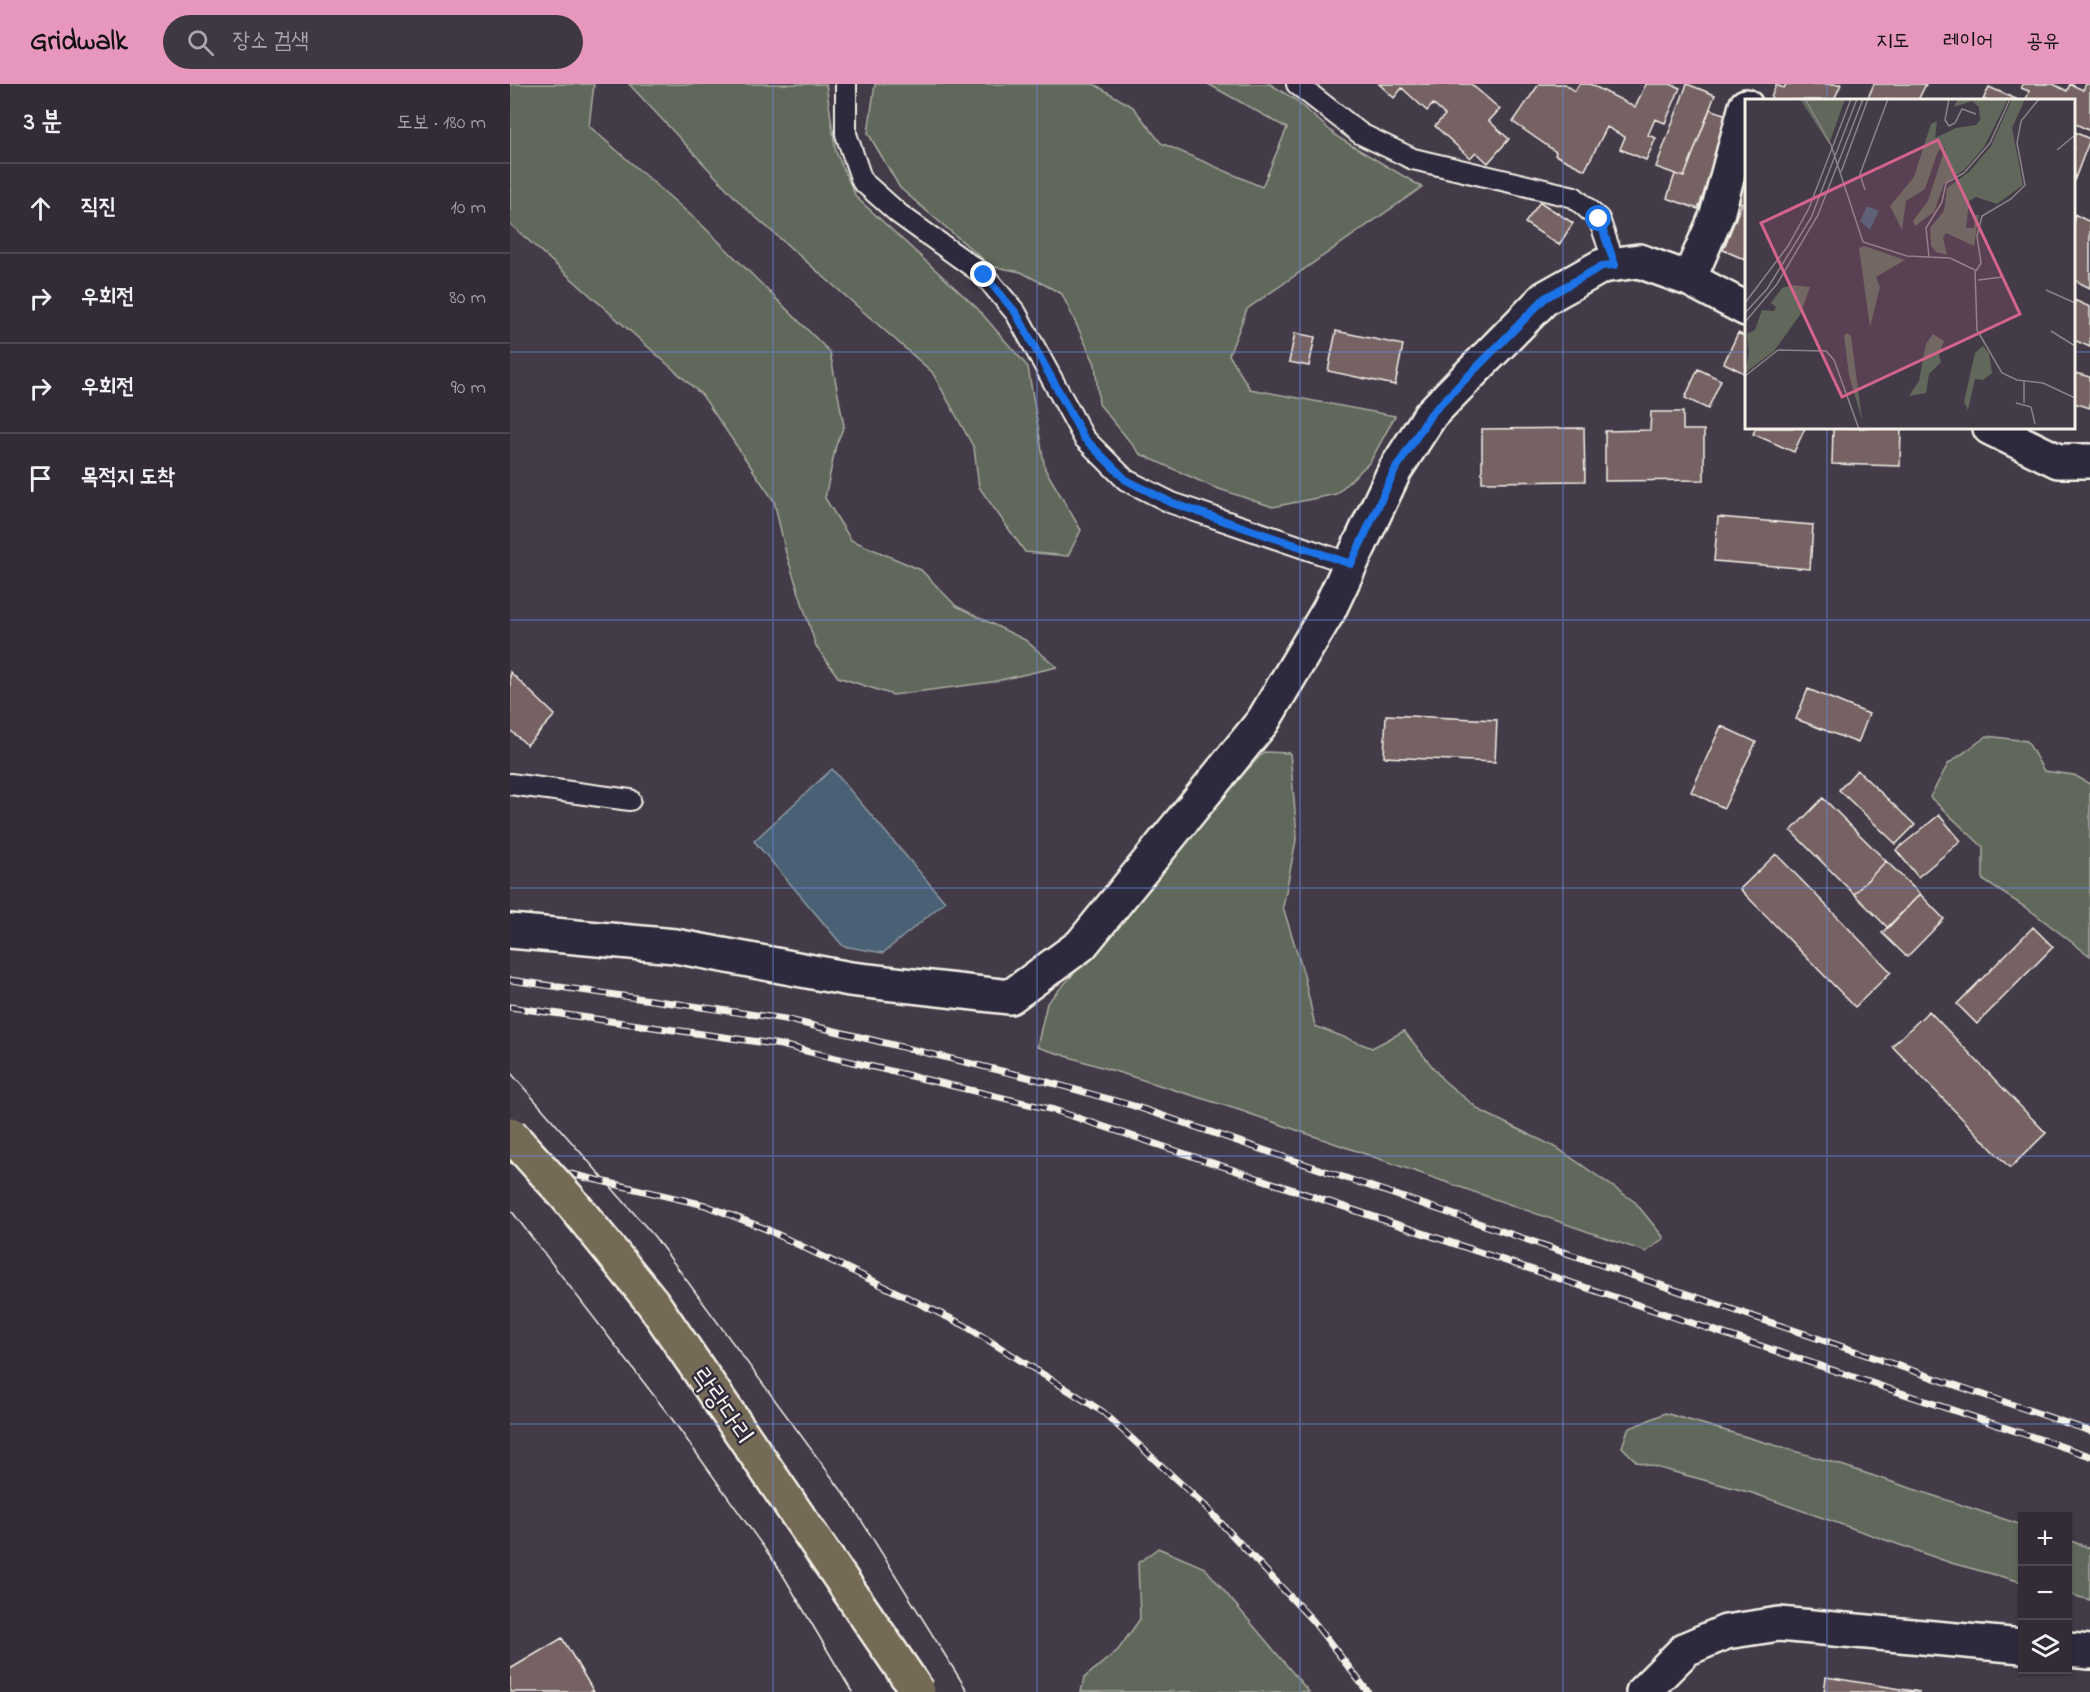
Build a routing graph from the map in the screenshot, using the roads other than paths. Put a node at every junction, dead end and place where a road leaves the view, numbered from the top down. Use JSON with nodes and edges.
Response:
{"nodes":[{"id":1,"x":846,"y":84,"type":"edge"},
{"id":2,"x":1297,"y":84,"type":"edge"},
{"id":3,"x":1753,"y":84,"type":"edge"},
{"id":4,"x":1748,"y":99,"type":"edge"},
{"id":5,"x":1745,"y":110,"type":"edge"},
{"id":6,"x":1615,"y":265,"type":"junction"},
{"id":7,"x":1689,"y":279,"type":"junction"},
{"id":8,"x":1745,"y":308,"type":"edge"},
{"id":9,"x":1992,"y":429,"type":"edge"},
{"id":10,"x":2090,"y":461,"type":"edge"},
{"id":11,"x":1351,"y":564,"type":"junction"},
{"id":12,"x":510,"y":784,"type":"edge"},
{"id":13,"x":630,"y":800,"type":"dead end"},
{"id":14,"x":510,"y":931,"type":"edge"},
{"id":15,"x":510,"y":1134,"type":"edge"},
{"id":16,"x":2018,"y":1646,"type":"edge"},
{"id":17,"x":2072,"y":1650,"type":"edge"},
{"id":18,"x":2090,"y":1652,"type":"edge"},
{"id":19,"x":918,"y":1692,"type":"edge"},
{"id":20,"x":1643,"y":1692,"type":"edge"}],
"edges":[{"from":1,"to":11,"type":"lane"},
{"from":2,"to":6,"type":"lane"},
{"from":3,"to":4,"type":"street"},
{"from":5,"to":7,"type":"street"},
{"from":6,"to":7,"type":"street"},
{"from":6,"to":11,"type":"street"},
{"from":7,"to":8,"type":"street"},
{"from":9,"to":10,"type":"street"},
{"from":11,"to":14,"type":"street"},
{"from":12,"to":13,"type":"lane"},
{"from":15,"to":19,"type":"main road","name":"락랑다리","bridge":true},
{"from":16,"to":20,"type":"street"},
{"from":17,"to":18,"type":"street"}]}
